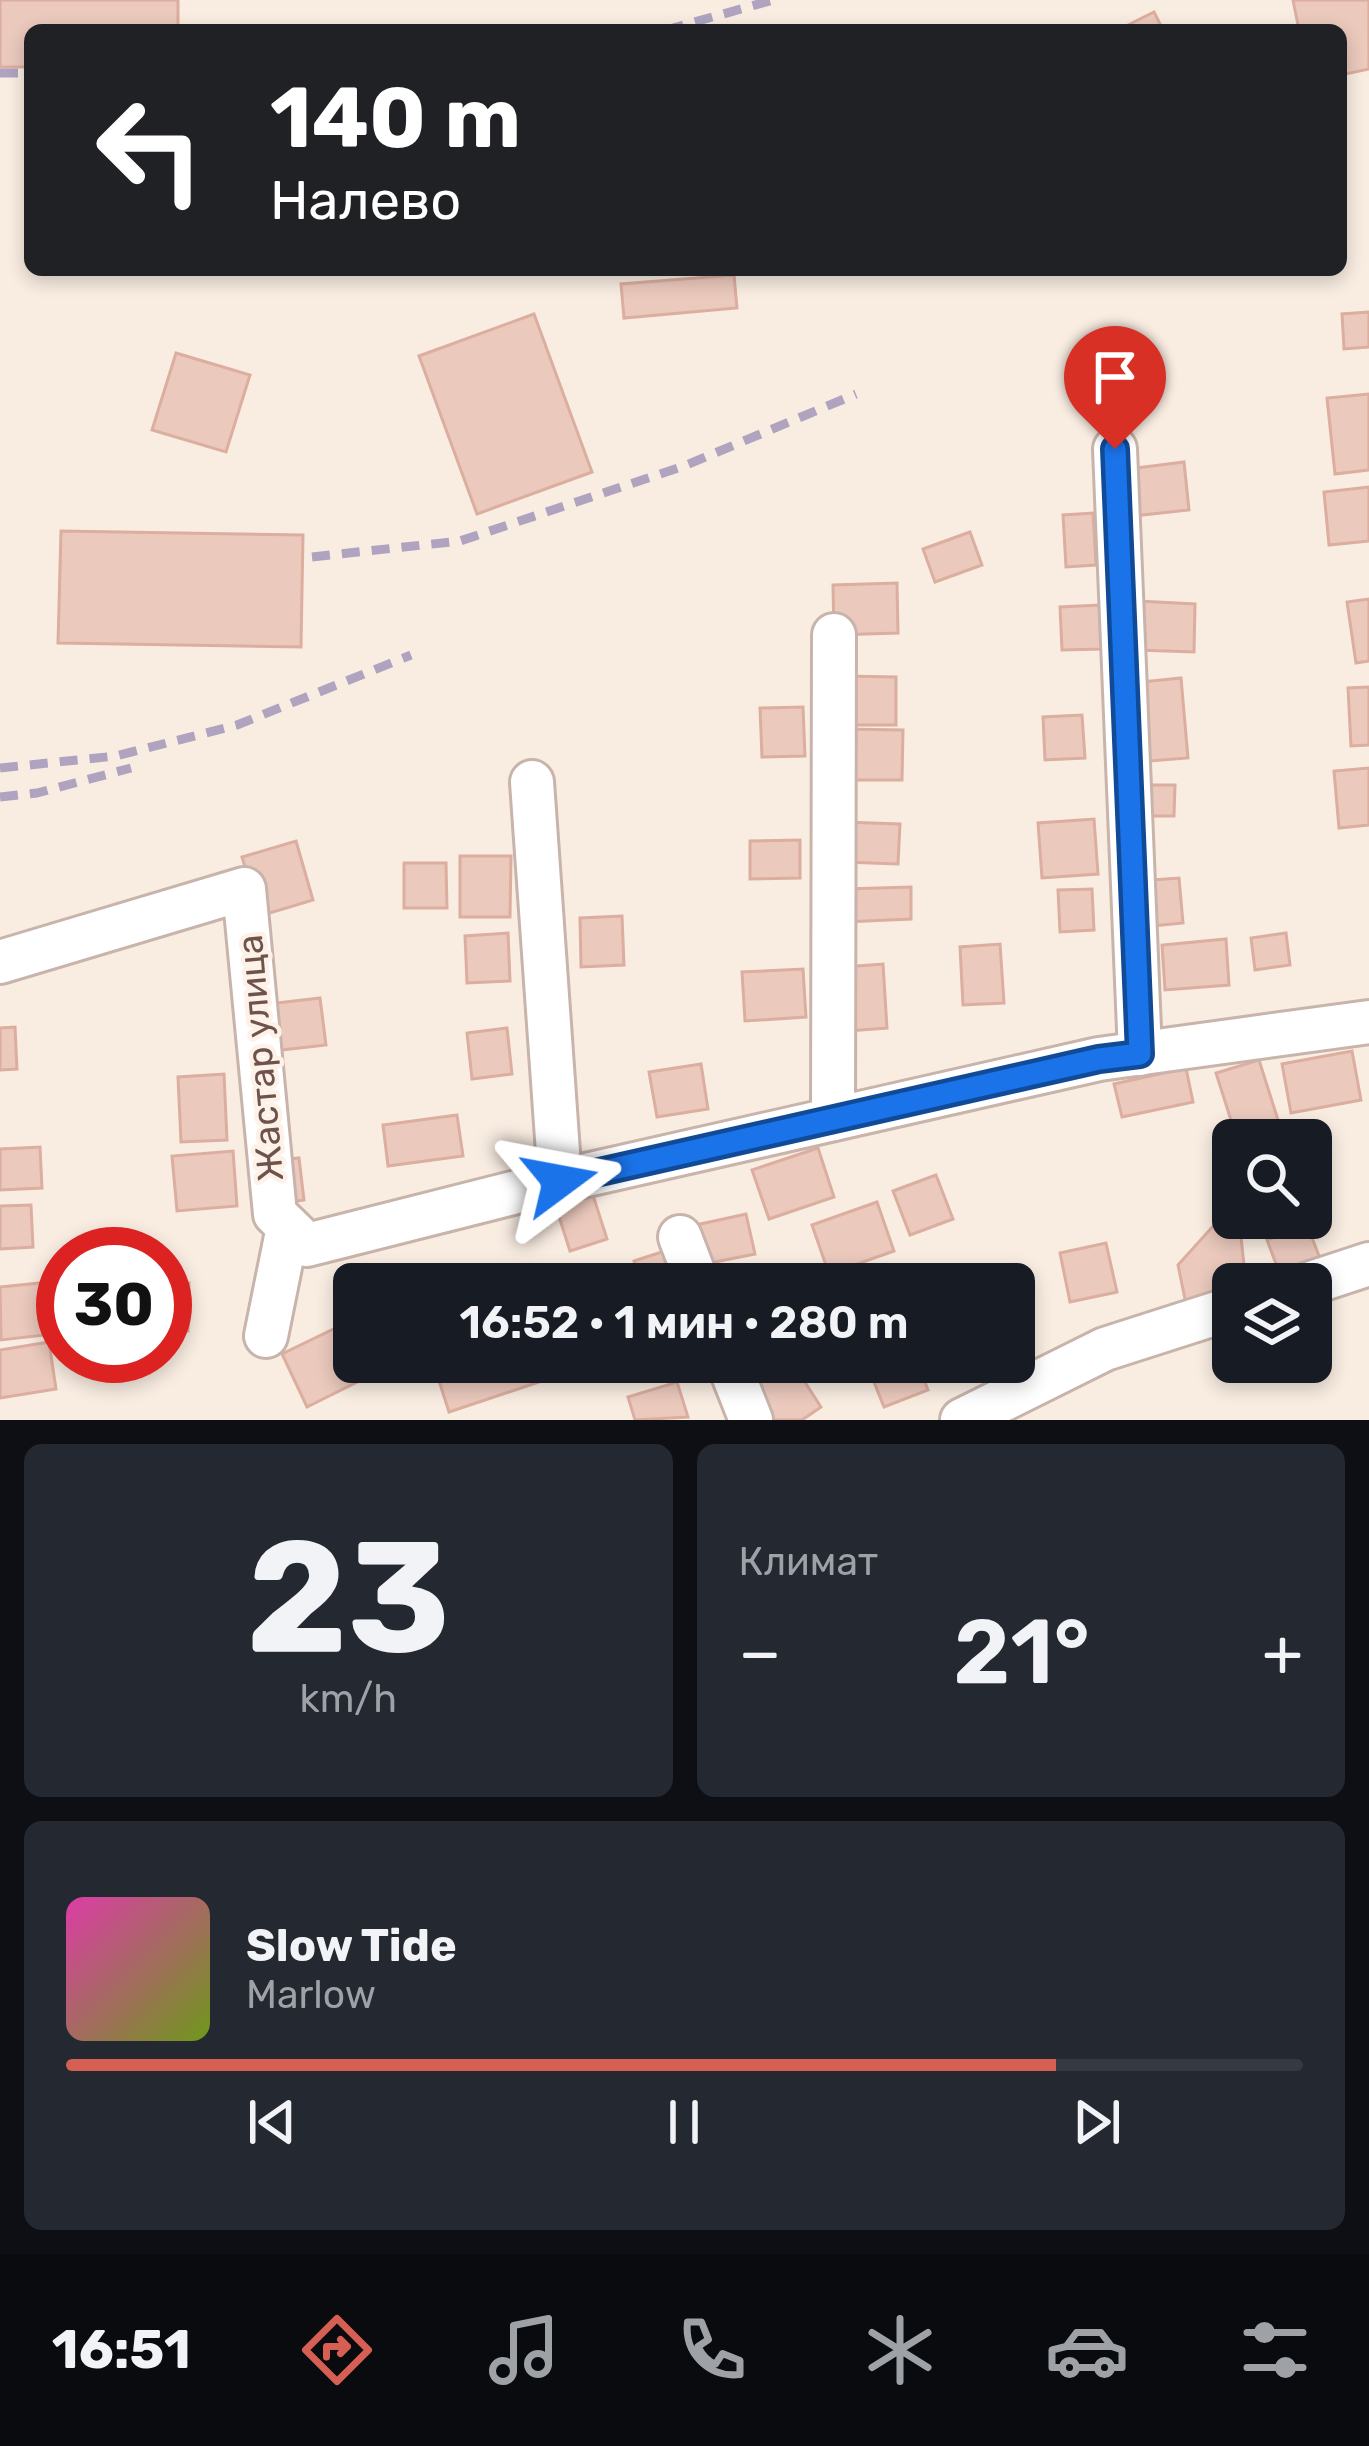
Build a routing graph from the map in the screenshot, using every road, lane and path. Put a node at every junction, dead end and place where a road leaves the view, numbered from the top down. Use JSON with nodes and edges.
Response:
{"nodes":[{"id":1,"x":1115,"y":449,"type":"dead end"},
{"id":2,"x":834,"y":635,"type":"dead end"},
{"id":3,"x":532,"y":782,"type":"dead end"},
{"id":4,"x":0,"y":962,"type":"edge"},
{"id":5,"x":1369,"y":1022,"type":"edge"},
{"id":6,"x":1140,"y":1054,"type":"junction"},
{"id":7,"x":833,"y":1119,"type":"junction"},
{"id":8,"x":560,"y":1181,"type":"junction"},
{"id":9,"x":288,"y":1227,"type":"junction"},
{"id":10,"x":680,"y":1237,"type":"dead end"},
{"id":11,"x":690,"y":1263,"type":"edge"},
{"id":12,"x":1369,"y":1264,"type":"edge"},
{"id":13,"x":1332,"y":1276,"type":"edge"},
{"id":14,"x":1212,"y":1315,"type":"edge"},
{"id":15,"x":266,"y":1336,"type":"dead end"},
{"id":16,"x":736,"y":1383,"type":"edge"},
{"id":17,"x":751,"y":1420,"type":"edge"},
{"id":18,"x":962,"y":1420,"type":"edge"}],
"edges":[{"from":1,"to":6,"type":"street"},
{"from":2,"to":7,"type":"street"},
{"from":3,"to":8,"type":"street"},
{"from":4,"to":9,"type":"street","name":"Жастар улица"},
{"from":5,"to":6,"type":"street","name":"Жастар улица"},
{"from":6,"to":7,"type":"street","name":"Жастар улица"},
{"from":7,"to":8,"type":"street","name":"Жастар улица"},
{"from":8,"to":9,"type":"street","name":"Жастар улица"},
{"from":9,"to":15,"type":"street"},
{"from":10,"to":11,"type":"street"},
{"from":12,"to":13,"type":"street"},
{"from":14,"to":18,"type":"street"},
{"from":16,"to":17,"type":"street"}]}
